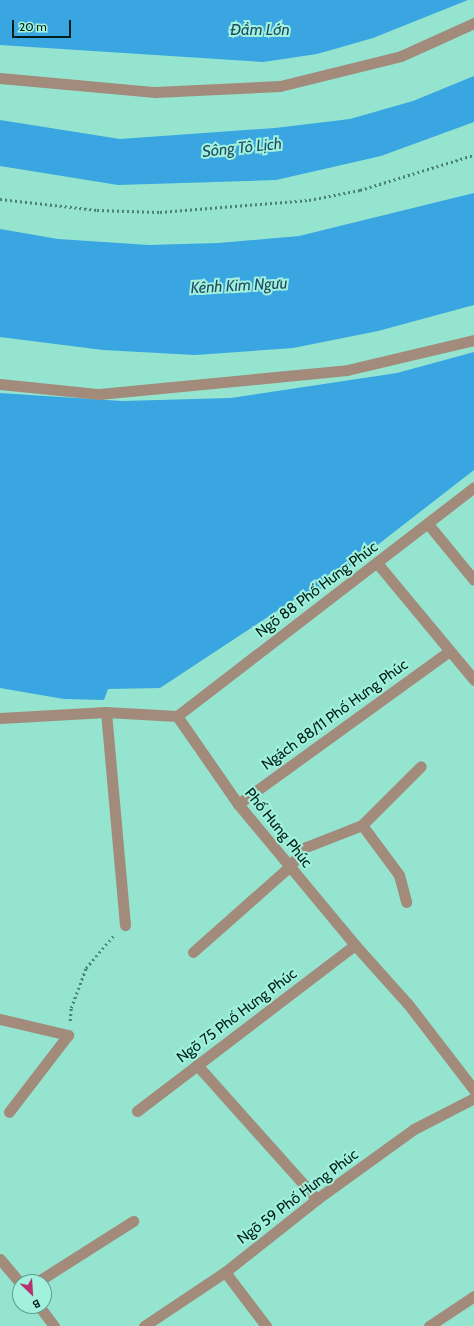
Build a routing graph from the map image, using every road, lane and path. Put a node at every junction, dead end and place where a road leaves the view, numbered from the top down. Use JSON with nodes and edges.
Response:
{"nodes":[{"id":1,"x":474,"y":24,"type":"edge"},
{"id":2,"x":0,"y":78,"type":"edge"},
{"id":3,"x":474,"y":155,"type":"edge"},
{"id":4,"x":0,"y":199,"type":"edge"},
{"id":5,"x":474,"y":340,"type":"edge"},
{"id":6,"x":0,"y":384,"type":"edge"},
{"id":7,"x":474,"y":487,"type":"edge"},
{"id":8,"x":428,"y":524,"type":"junction"},
{"id":9,"x":377,"y":563,"type":"junction"},
{"id":10,"x":474,"y":580,"type":"edge"},
{"id":11,"x":450,"y":651,"type":"junction"},
{"id":12,"x":474,"y":680,"type":"edge"},
{"id":13,"x":106,"y":712,"type":"junction"},
{"id":14,"x":177,"y":716,"type":"junction"},
{"id":15,"x":0,"y":718,"type":"edge"},
{"id":16,"x":422,"y":766,"type":"dead end"},
{"id":17,"x":238,"y":804,"type":"junction"},
{"id":18,"x":362,"y":826,"type":"junction"},
{"id":19,"x":289,"y":867,"type":"junction"},
{"id":20,"x":406,"y":902,"type":"dead end"},
{"id":21,"x":125,"y":925,"type":"joint"},
{"id":22,"x":355,"y":945,"type":"junction"},
{"id":23,"x":193,"y":952,"type":"dead end"},
{"id":24,"x":0,"y":1019,"type":"edge"},
{"id":25,"x":68,"y":1035,"type":"junction"},
{"id":26,"x":197,"y":1064,"type":"junction"},
{"id":27,"x":474,"y":1090,"type":"edge"},
{"id":28,"x":474,"y":1098,"type":"edge"},
{"id":29,"x":137,"y":1111,"type":"dead end"},
{"id":30,"x":9,"y":1112,"type":"dead end"},
{"id":31,"x":317,"y":1199,"type":"junction"},
{"id":32,"x":133,"y":1221,"type":"dead end"},
{"id":33,"x":0,"y":1259,"type":"edge"},
{"id":34,"x":225,"y":1272,"type":"junction"},
{"id":35,"x":12,"y":1274,"type":"edge"},
{"id":36,"x":50,"y":1274,"type":"edge"},
{"id":37,"x":474,"y":1296,"type":"edge"},
{"id":38,"x":45,"y":1314,"type":"edge"},
{"id":39,"x":54,"y":1326,"type":"edge"},
{"id":40,"x":144,"y":1326,"type":"edge"},
{"id":41,"x":266,"y":1326,"type":"edge"},
{"id":42,"x":429,"y":1326,"type":"edge"}],
"edges":[{"from":1,"to":2,"type":"street"},
{"from":3,"to":4,"type":"path"},
{"from":5,"to":6,"type":"street"},
{"from":7,"to":8,"type":"street","name":"Ngõ 88 Phố Hưng Phúc"},
{"from":8,"to":9,"type":"street","name":"Ngõ 88 Phố Hưng Phúc"},
{"from":8,"to":10,"type":"street"},
{"from":9,"to":11,"type":"street"},
{"from":9,"to":14,"type":"street","name":"Ngõ 88 Phố Hưng Phúc"},
{"from":11,"to":12,"type":"street"},
{"from":11,"to":17,"type":"street","name":"Ngách 88/11 Phố Hưng Phúc"},
{"from":13,"to":14,"type":"street"},
{"from":13,"to":15,"type":"street"},
{"from":13,"to":21,"type":"street"},
{"from":14,"to":17,"type":"street","name":"Phố Hưng Phúc"},
{"from":16,"to":18,"type":"street"},
{"from":17,"to":19,"type":"street","name":"Phố Hưng Phúc"},
{"from":18,"to":19,"type":"street"},
{"from":18,"to":20,"type":"street"},
{"from":19,"to":22,"type":"street","name":"Phố Hưng Phúc"},
{"from":19,"to":23,"type":"street"},
{"from":21,"to":25,"type":"path"},
{"from":22,"to":26,"type":"street","name":"Ngõ 75 Phố Hưng Phúc"},
{"from":22,"to":27,"type":"street","name":"Phố Hưng Phúc"},
{"from":24,"to":25,"type":"street"},
{"from":25,"to":30,"type":"street"},
{"from":26,"to":29,"type":"street","name":"Ngõ 75 Phố Hưng Phúc"},
{"from":26,"to":31,"type":"street"},
{"from":28,"to":31,"type":"street","name":"Ngõ 59 Phố Hưng Phúc"},
{"from":31,"to":34,"type":"street","name":"Ngõ 59 Phố Hưng Phúc"},
{"from":32,"to":36,"type":"street"},
{"from":33,"to":35,"type":"street"},
{"from":34,"to":40,"type":"street","name":"Ngõ 59 Phố Hưng Phúc"},
{"from":34,"to":41,"type":"street"},
{"from":37,"to":42,"type":"street"},
{"from":38,"to":39,"type":"street"}]}
